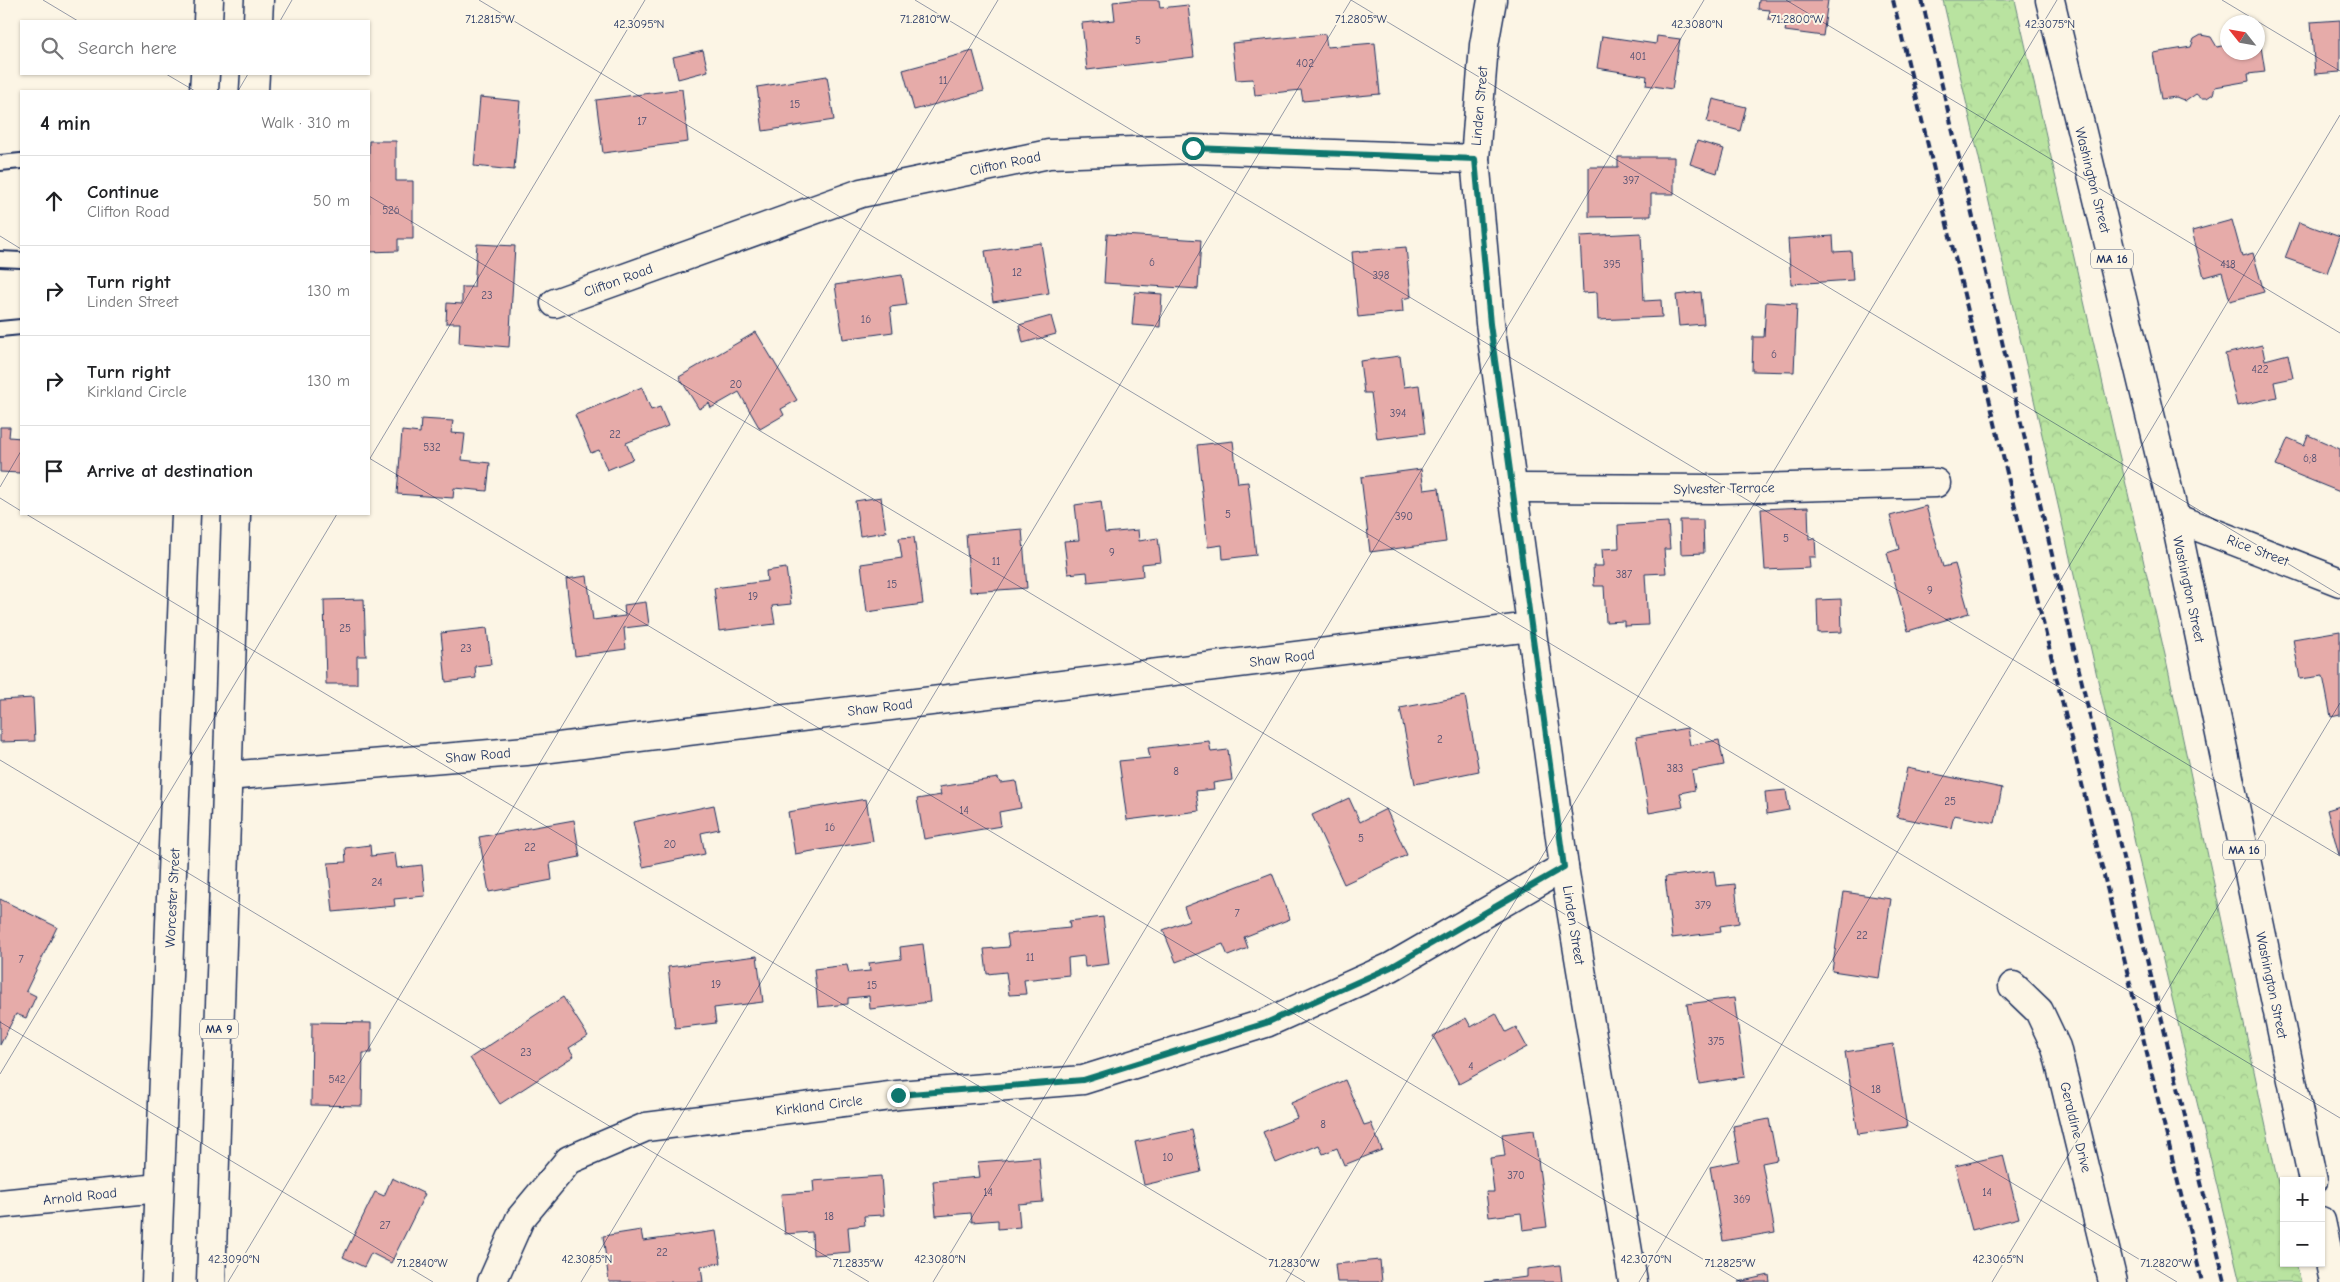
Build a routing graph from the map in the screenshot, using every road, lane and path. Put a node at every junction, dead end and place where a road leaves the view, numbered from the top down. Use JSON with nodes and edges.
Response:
{"nodes":[{"id":1,"x":209,"y":0,"type":"edge"},
{"id":2,"x":259,"y":0,"type":"edge"},
{"id":3,"x":1492,"y":0,"type":"edge"},
{"id":4,"x":2050,"y":0,"type":"edge"},
{"id":5,"x":208,"y":20,"type":"edge"},
{"id":6,"x":258,"y":20,"type":"edge"},
{"id":7,"x":205,"y":75,"type":"edge"},
{"id":8,"x":255,"y":75,"type":"edge"},
{"id":9,"x":204,"y":90,"type":"edge"},
{"id":10,"x":254,"y":90,"type":"edge"},
{"id":11,"x":1475,"y":159,"type":"junction"},
{"id":12,"x":20,"y":160,"type":"edge"},
{"id":13,"x":0,"y":163,"type":"edge"},
{"id":14,"x":0,"y":259,"type":"edge"},
{"id":15,"x":20,"y":260,"type":"edge"},
{"id":16,"x":555,"y":302,"type":"dead end"},
{"id":17,"x":20,"y":327,"type":"edge"},
{"id":18,"x":0,"y":329,"type":"edge"},
{"id":19,"x":1936,"y":483,"type":"dead end"},
{"id":20,"x":1512,"y":488,"type":"junction"},
{"id":21,"x":186,"y":515,"type":"edge"},
{"id":22,"x":236,"y":515,"type":"edge"},
{"id":23,"x":2175,"y":518,"type":"junction"},
{"id":24,"x":2340,"y":582,"type":"edge"},
{"id":25,"x":1532,"y":627,"type":"junction"},
{"id":26,"x":227,"y":776,"type":"junction"},
{"id":27,"x":1564,"y":867,"type":"junction"},
{"id":28,"x":2013,"y":986,"type":"dead end"},
{"id":29,"x":2312,"y":1177,"type":"edge"},
{"id":30,"x":159,"y":1188,"type":"junction"},
{"id":31,"x":0,"y":1204,"type":"edge"},
{"id":32,"x":2321,"y":1222,"type":"edge"},
{"id":33,"x":156,"y":1282,"type":"edge"},
{"id":34,"x":211,"y":1282,"type":"edge"},
{"id":35,"x":492,"y":1282,"type":"edge"},
{"id":36,"x":1633,"y":1282,"type":"edge"},
{"id":37,"x":2113,"y":1282,"type":"edge"},
{"id":38,"x":2334,"y":1282,"type":"edge"}],
"edges":[{"from":1,"to":5,"type":"main road"},
{"from":2,"to":6,"type":"main road"},
{"from":3,"to":11,"type":"main road","name":"Linden Street"},
{"from":4,"to":23,"type":"main road","name":"Washington Street","number":"MA 16"},
{"from":7,"to":9,"type":"main road"},
{"from":8,"to":10,"type":"main road"},
{"from":11,"to":16,"type":"main road","name":"Clifton Road"},
{"from":11,"to":20,"type":"main road","name":"Linden Street"},
{"from":12,"to":13,"type":"lane"},
{"from":14,"to":15,"type":"lane"},
{"from":17,"to":18,"type":"lane"},
{"from":19,"to":20,"type":"main road","name":"Sylvester Terrace"},
{"from":20,"to":25,"type":"main road","name":"Linden Street"},
{"from":21,"to":30,"type":"main road","name":"Worcester Street"},
{"from":22,"to":26,"type":"main road","number":"MA 9"},
{"from":23,"to":24,"type":"main road","name":"Rice Street"},
{"from":23,"to":29,"type":"main road","name":"Washington Street","number":"MA 16"},
{"from":25,"to":26,"type":"main road","name":"Shaw Road"},
{"from":25,"to":27,"type":"main road","name":"Linden Street"},
{"from":26,"to":34,"type":"main road","number":"MA 9"},
{"from":27,"to":35,"type":"main road","name":"Kirkland Circle"},
{"from":27,"to":36,"type":"main road","name":"Linden Street"},
{"from":28,"to":37,"type":"main road","name":"Geraldine Drive"},
{"from":30,"to":31,"type":"main road","name":"Arnold Road"},
{"from":30,"to":33,"type":"main road","name":"Worcester Street"},
{"from":32,"to":38,"type":"main road"}]}
